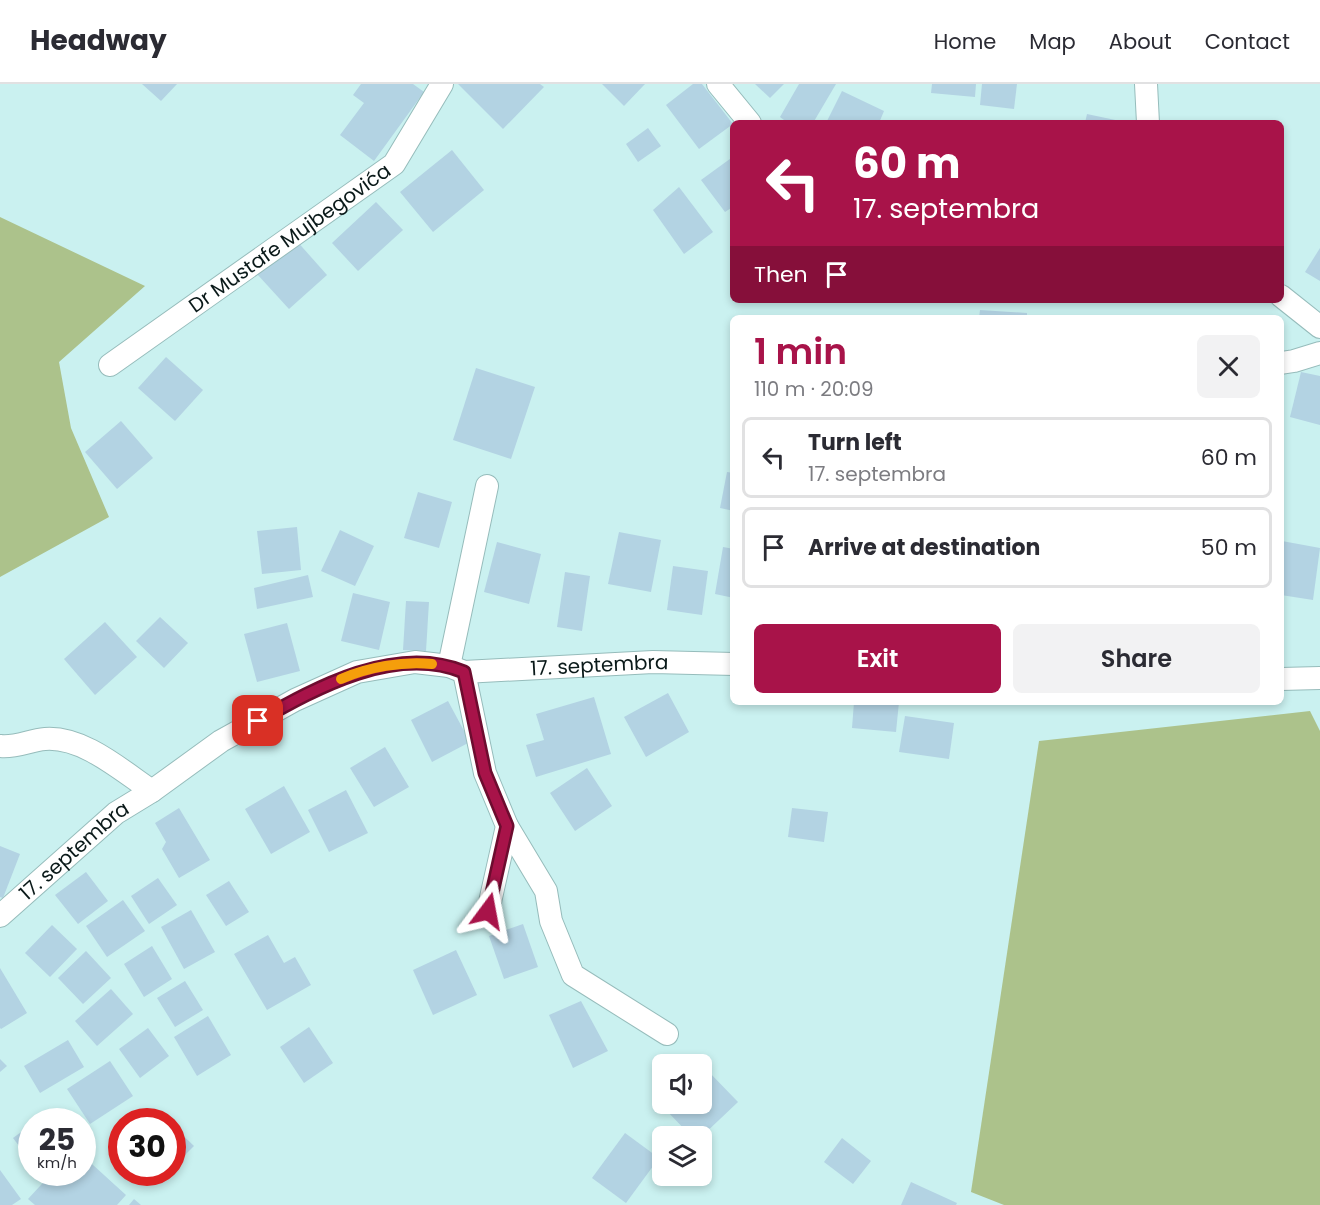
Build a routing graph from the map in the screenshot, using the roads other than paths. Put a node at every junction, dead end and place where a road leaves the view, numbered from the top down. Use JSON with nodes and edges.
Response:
{"nodes":[{"id":1,"x":442,"y":84,"type":"edge"},
{"id":2,"x":717,"y":84,"type":"edge"},
{"id":3,"x":1146,"y":84,"type":"edge"},
{"id":4,"x":747,"y":120,"type":"edge"},
{"id":5,"x":1148,"y":120,"type":"edge"},
{"id":6,"x":1284,"y":298,"type":"edge"},
{"id":7,"x":1320,"y":327,"type":"edge"},
{"id":8,"x":1320,"y":353,"type":"edge"},
{"id":9,"x":1284,"y":363,"type":"edge"},
{"id":10,"x":111,"y":365,"type":"dead end"},
{"id":11,"x":487,"y":486,"type":"dead end"},
{"id":12,"x":730,"y":664,"type":"edge"},
{"id":13,"x":457,"y":669,"type":"junction"},
{"id":14,"x":1320,"y":678,"type":"edge"},
{"id":15,"x":1284,"y":679,"type":"edge"},
{"id":16,"x":0,"y":746,"type":"edge"},
{"id":17,"x":152,"y":791,"type":"junction"},
{"id":18,"x":507,"y":826,"type":"junction"},
{"id":19,"x":488,"y":911,"type":"dead end"},
{"id":20,"x":0,"y":915,"type":"edge"},
{"id":21,"x":667,"y":1034,"type":"dead end"}],
"edges":[{"from":1,"to":10,"type":"street","name":"Dr Mustafe Mujbegovića"},
{"from":2,"to":4,"type":"street"},
{"from":3,"to":5,"type":"street"},
{"from":6,"to":7,"type":"street"},
{"from":8,"to":9,"type":"street"},
{"from":11,"to":13,"type":"street"},
{"from":12,"to":13,"type":"street","name":"17. septembra"},
{"from":13,"to":17,"type":"street","name":"17. septembra"},
{"from":13,"to":18,"type":"street"},
{"from":14,"to":15,"type":"street"},
{"from":16,"to":17,"type":"street","name":"17. septembra"},
{"from":17,"to":20,"type":"street","name":"17. septembra"},
{"from":18,"to":19,"type":"street"},
{"from":18,"to":21,"type":"street"}]}
